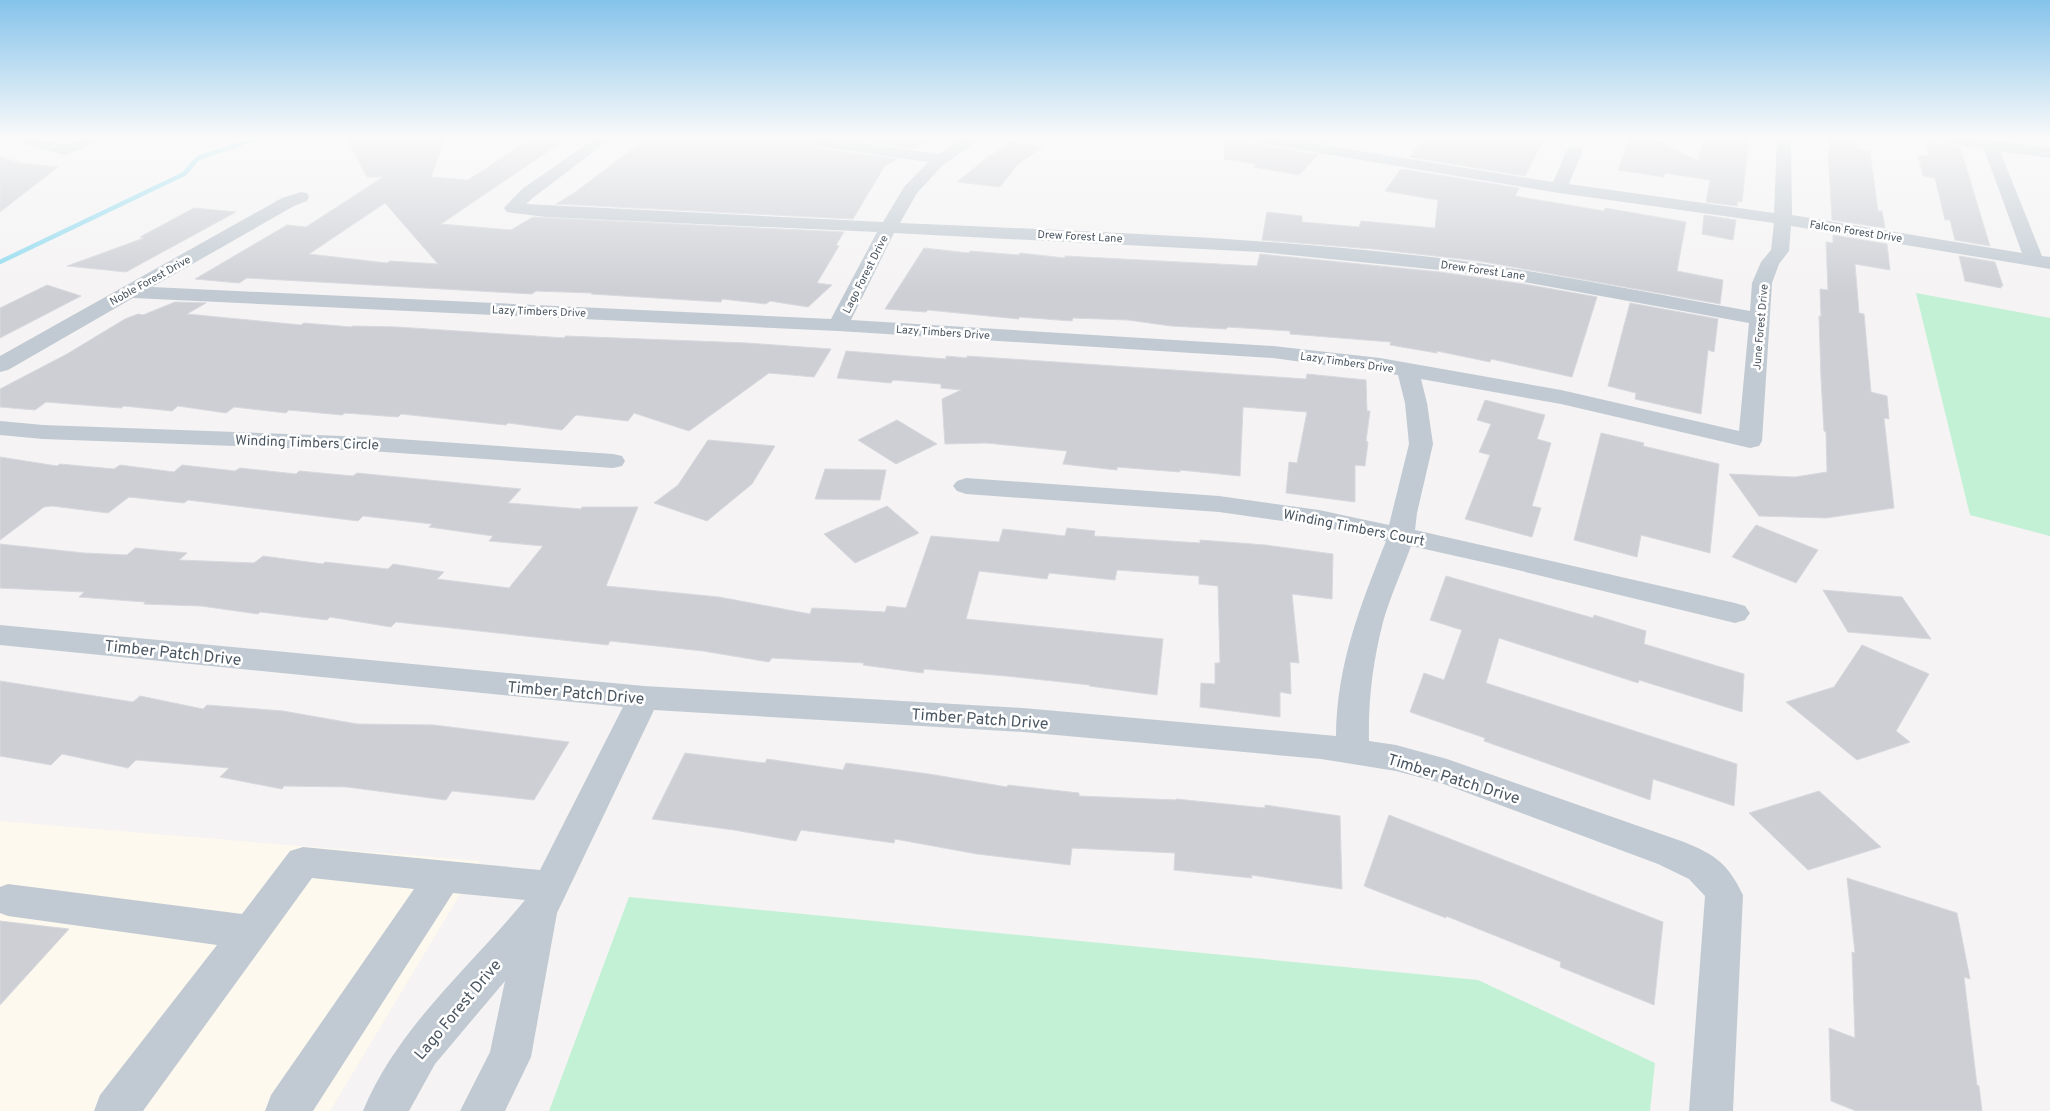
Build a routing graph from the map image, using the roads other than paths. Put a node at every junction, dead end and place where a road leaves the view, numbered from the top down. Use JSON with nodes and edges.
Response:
{"nodes":[{"id":1,"x":534,"y":189,"type":"edge"},
{"id":2,"x":912,"y":189,"type":"edge"},
{"id":3,"x":1566,"y":189,"type":"edge"},
{"id":4,"x":1783,"y":189,"type":"edge"},
{"id":5,"x":2010,"y":189,"type":"edge"},
{"id":6,"x":301,"y":197,"type":"dead end"},
{"id":7,"x":1783,"y":219,"type":"junction"},
{"id":8,"x":888,"y":228,"type":"junction"},
{"id":9,"x":2042,"y":261,"type":"edge"},
{"id":10,"x":128,"y":292,"type":"junction"},
{"id":11,"x":1759,"y":319,"type":"junction"},
{"id":12,"x":838,"y":325,"type":"junction"},
{"id":13,"x":0,"y":365,"type":"edge"},
{"id":14,"x":1408,"y":370,"type":"junction"},
{"id":15,"x":0,"y":428,"type":"edge"},
{"id":16,"x":1750,"y":441,"type":"joint"},
{"id":17,"x":613,"y":461,"type":"dead end"},
{"id":18,"x":966,"y":486,"type":"dead end"},
{"id":19,"x":1401,"y":536,"type":"junction"},
{"id":20,"x":1735,"y":613,"type":"dead end"},
{"id":21,"x":0,"y":635,"type":"edge"},
{"id":22,"x":644,"y":698,"type":"junction"},
{"id":23,"x":1352,"y":751,"type":"junction"},
{"id":24,"x":444,"y":876,"type":"junction"},
{"id":25,"x":8,"y":900,"type":"dead end"},
{"id":26,"x":544,"y":900,"type":"junction"},
{"id":27,"x":251,"y":932,"type":"junction"},
{"id":28,"x":1712,"y":1104,"type":"edge"},
{"id":29,"x":116,"y":1111,"type":"edge"},
{"id":30,"x":287,"y":1111,"type":"edge"},
{"id":31,"x":385,"y":1111,"type":"edge"},
{"id":32,"x":482,"y":1111,"type":"edge"}],
"edges":[{"from":1,"to":8,"type":"street","name":"Drew Forest Lane"},
{"from":2,"to":8,"type":"street","name":"Lago Forest Drive"},
{"from":3,"to":7,"type":"street","name":"Falcon Forest Drive"},
{"from":4,"to":7,"type":"street","name":"June Forest Drive"},
{"from":5,"to":9,"type":"street"},
{"from":6,"to":10,"type":"street","name":"Noble Forest Drive"},
{"from":7,"to":9,"type":"street","name":"Falcon Forest Drive"},
{"from":7,"to":11,"type":"street","name":"June Forest Drive"},
{"from":8,"to":11,"type":"street","name":"Drew Forest Lane"},
{"from":8,"to":12,"type":"street","name":"Lago Forest Drive"},
{"from":10,"to":12,"type":"street","name":"Lazy Timbers Drive"},
{"from":10,"to":13,"type":"street","name":"Noble Forest Drive"},
{"from":11,"to":16,"type":"street","name":"June Forest Drive"},
{"from":12,"to":14,"type":"street","name":"Lazy Timbers Drive"},
{"from":14,"to":16,"type":"street","name":"Lazy Timbers Drive"},
{"from":14,"to":19,"type":"street"},
{"from":15,"to":17,"type":"street","name":"Winding Timbers Circle"},
{"from":18,"to":19,"type":"street","name":"Winding Timbers Court"},
{"from":19,"to":20,"type":"street","name":"Winding Timbers Court"},
{"from":19,"to":23,"type":"street"},
{"from":21,"to":22,"type":"street","name":"Timber Patch Drive"},
{"from":22,"to":23,"type":"street","name":"Timber Patch Drive"},
{"from":22,"to":26,"type":"street","name":"Lago Forest Drive"},
{"from":23,"to":28,"type":"street","name":"Timber Patch Drive"},
{"from":24,"to":26,"type":"street"},
{"from":24,"to":27,"type":"street"},
{"from":24,"to":30,"type":"street"},
{"from":25,"to":27,"type":"street"},
{"from":26,"to":31,"type":"street","name":"Lago Forest Drive"},
{"from":26,"to":32,"type":"street","name":"Lago Forest Drive"},
{"from":27,"to":29,"type":"street"}]}
